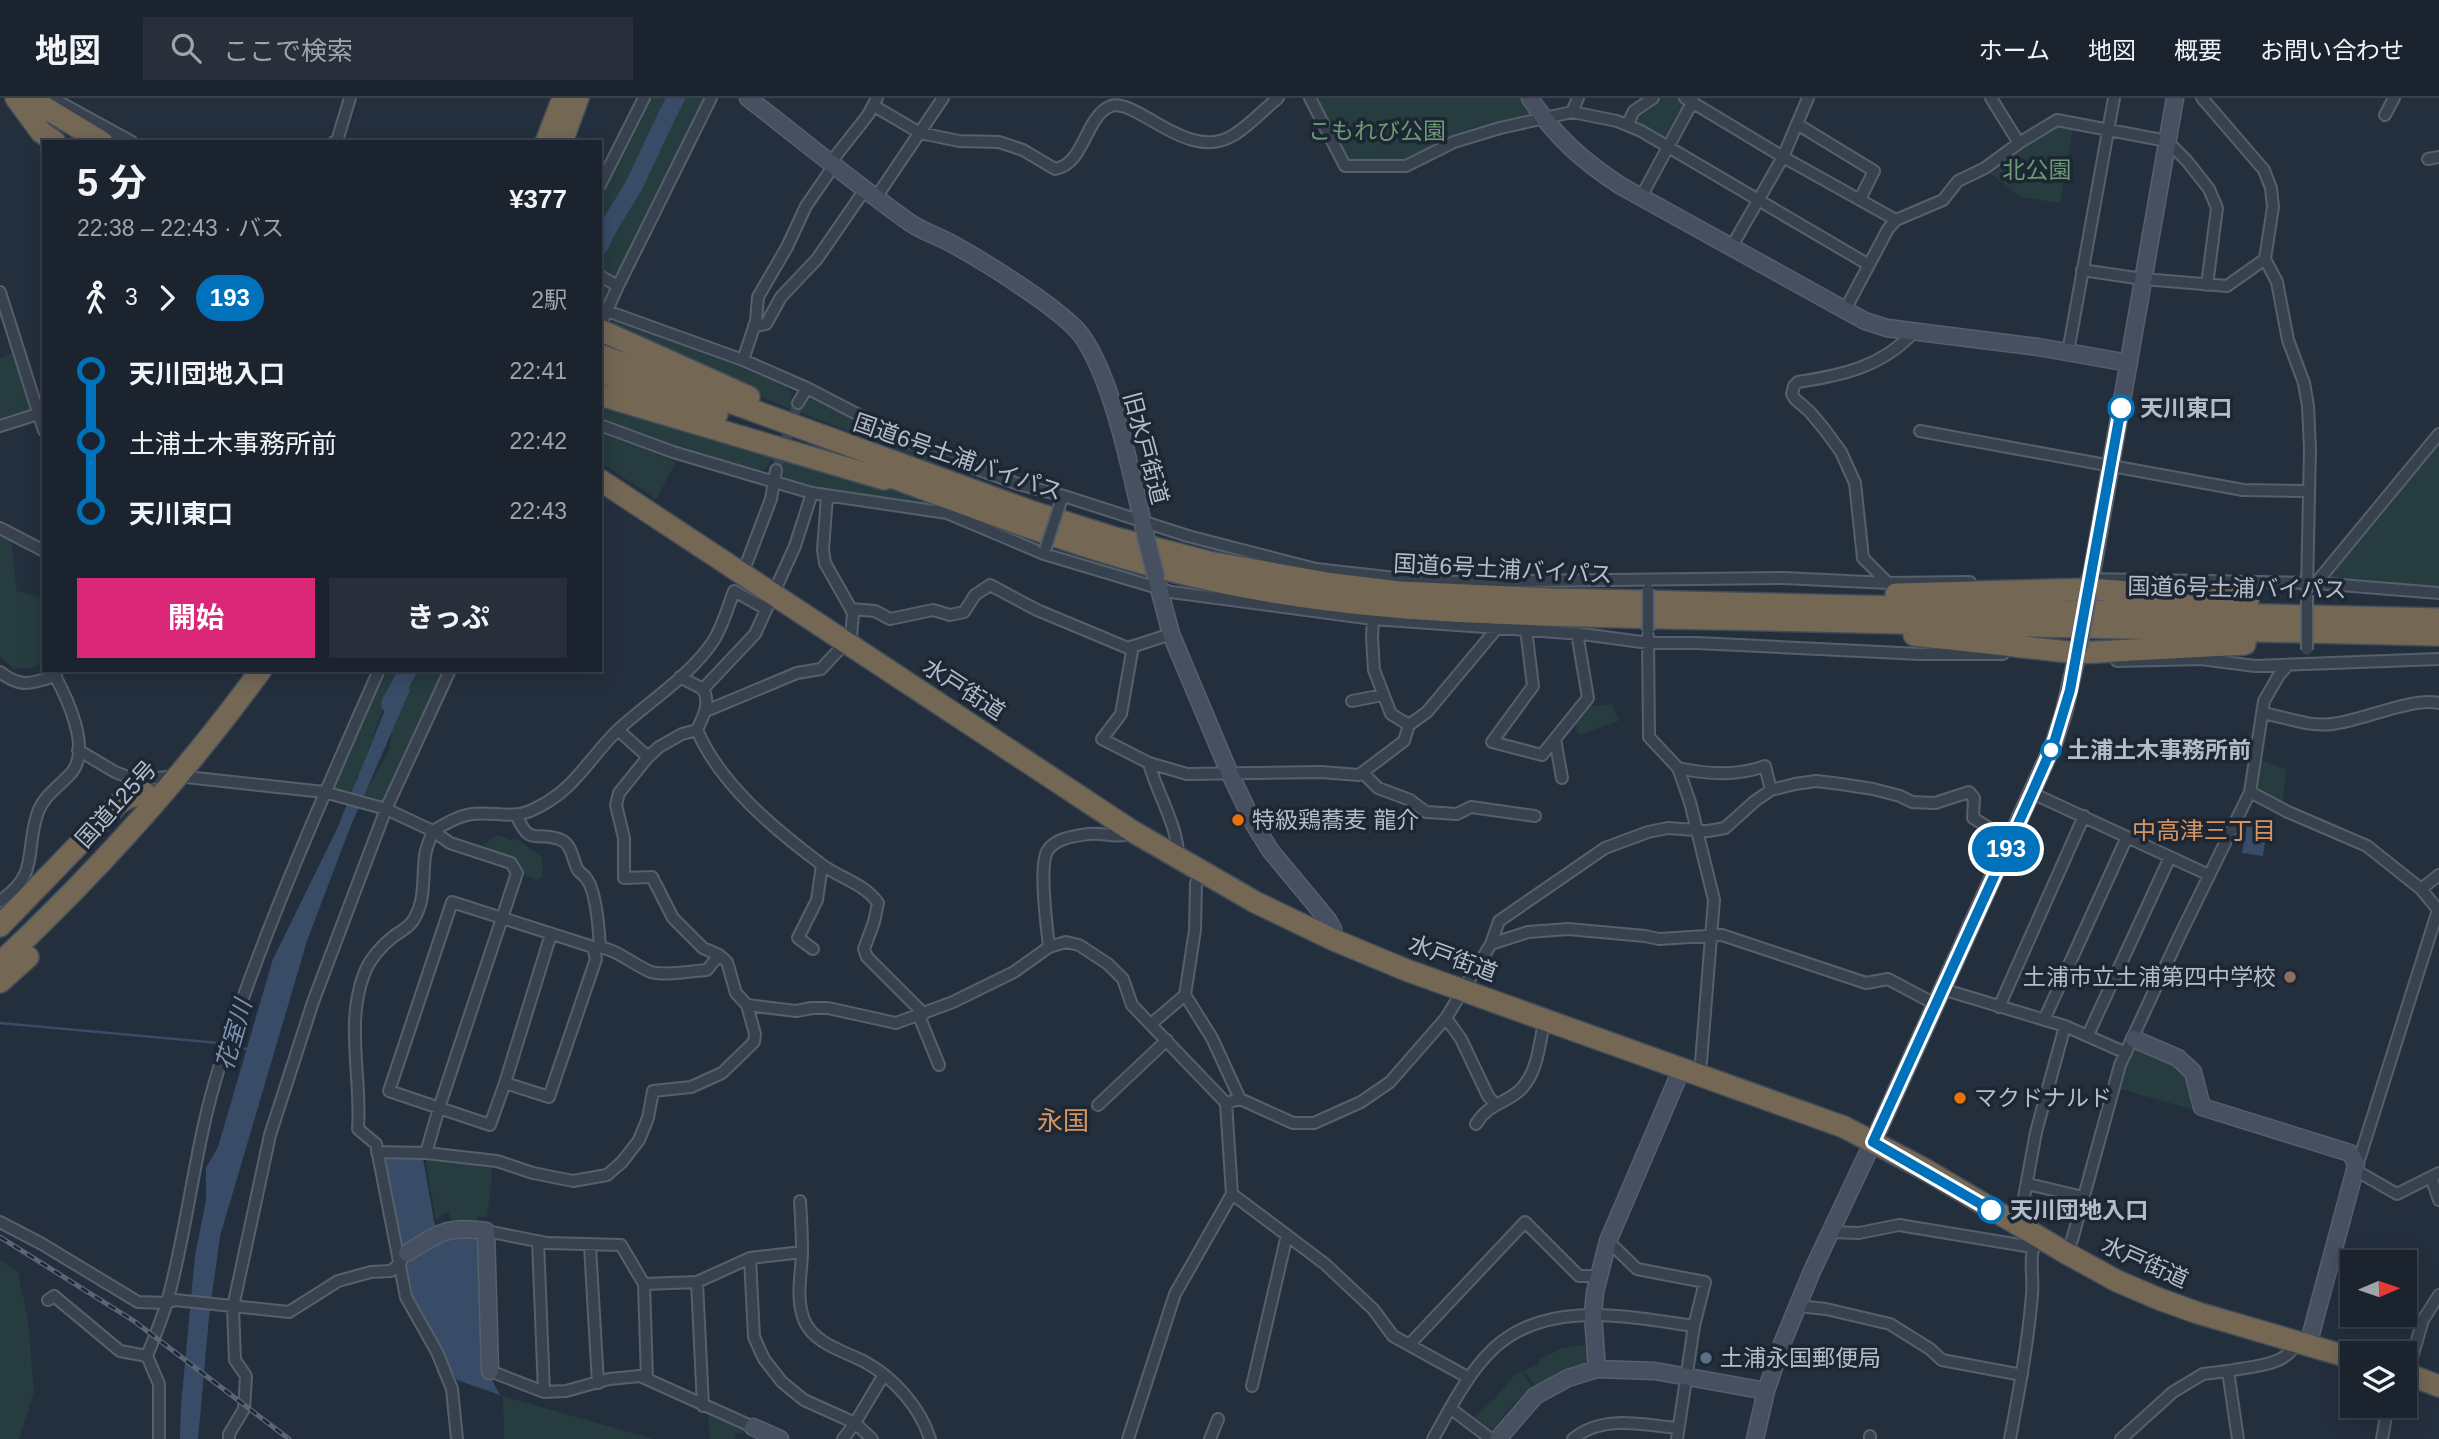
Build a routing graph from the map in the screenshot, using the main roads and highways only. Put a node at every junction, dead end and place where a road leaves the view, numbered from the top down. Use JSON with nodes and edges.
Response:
{"nodes":[{"id":1,"x":16,"y":98,"type":"edge"},
{"id":2,"x":29,"y":98,"type":"edge"},
{"id":3,"x":563,"y":98,"type":"edge"},
{"id":4,"x":578,"y":98,"type":"edge"},
{"id":5,"x":52,"y":140,"type":"edge"},
{"id":6,"x":99,"y":140,"type":"edge"},
{"id":7,"x":547,"y":140,"type":"edge"},
{"id":8,"x":563,"y":140,"type":"edge"},
{"id":9,"x":604,"y":325,"type":"edge"},
{"id":10,"x":602,"y":356,"type":"edge"},
{"id":11,"x":602,"y":373,"type":"edge"},
{"id":12,"x":602,"y":396,"type":"edge"},
{"id":13,"x":918,"y":471,"type":"junction"},
{"id":14,"x":602,"y":481,"type":"edge"},
{"id":15,"x":943,"y":496,"type":"junction"},
{"id":16,"x":1811,"y":613,"type":"junction"},
{"id":17,"x":2381,"y":618,"type":"junction"},
{"id":18,"x":2439,"y":619,"type":"edge"},
{"id":19,"x":2350,"y":632,"type":"junction"},
{"id":20,"x":2439,"y":635,"type":"edge"},
{"id":21,"x":244,"y":672,"type":"edge"},
{"id":22,"x":259,"y":672,"type":"edge"},
{"id":23,"x":158,"y":788,"type":"junction"},
{"id":24,"x":8,"y":937,"type":"edge"},
{"id":25,"x":0,"y":963,"type":"edge"},
{"id":26,"x":0,"y":982,"type":"edge"},
{"id":27,"x":2340,"y":1355,"type":"edge"},
{"id":28,"x":2417,"y":1378,"type":"edge"},
{"id":29,"x":2439,"y":1387,"type":"edge"}],
"edges":[{"from":1,"to":5,"type":"highway"},
{"from":2,"to":6,"type":"highway"},
{"from":3,"to":7,"type":"highway"},
{"from":4,"to":8,"type":"highway"},
{"from":9,"to":13,"type":"highway"},
{"from":10,"to":13,"type":"highway","name":"国道6号土浦バイパス"},
{"from":11,"to":15,"type":"highway","name":"国道6号土浦バイパス"},
{"from":12,"to":15,"type":"highway"},
{"from":13,"to":16,"type":"highway","name":"国道6号土浦バイパス"},
{"from":14,"to":27,"type":"highway","name":"水戸街道"},
{"from":15,"to":16,"type":"highway","name":"国道6号土浦バイパス"},
{"from":16,"to":17,"type":"highway","name":"国道6号土浦バイパス"},
{"from":16,"to":17,"type":"highway"},
{"from":16,"to":19,"type":"highway","name":"国道6号土浦バイパス"},
{"from":16,"to":19,"type":"highway"},
{"from":17,"to":18,"type":"highway","name":"国道6号土浦バイパス"},
{"from":19,"to":20,"type":"highway","name":"国道6号土浦バイパス"},
{"from":21,"to":23,"type":"highway","name":"国道125号"},
{"from":22,"to":23,"type":"highway","name":"国道125号"},
{"from":23,"to":24,"type":"highway","name":"国道125号"},
{"from":23,"to":26,"type":"highway"},
{"from":24,"to":25,"type":"highway","name":"国道125号"},
{"from":28,"to":29,"type":"highway"}]}
